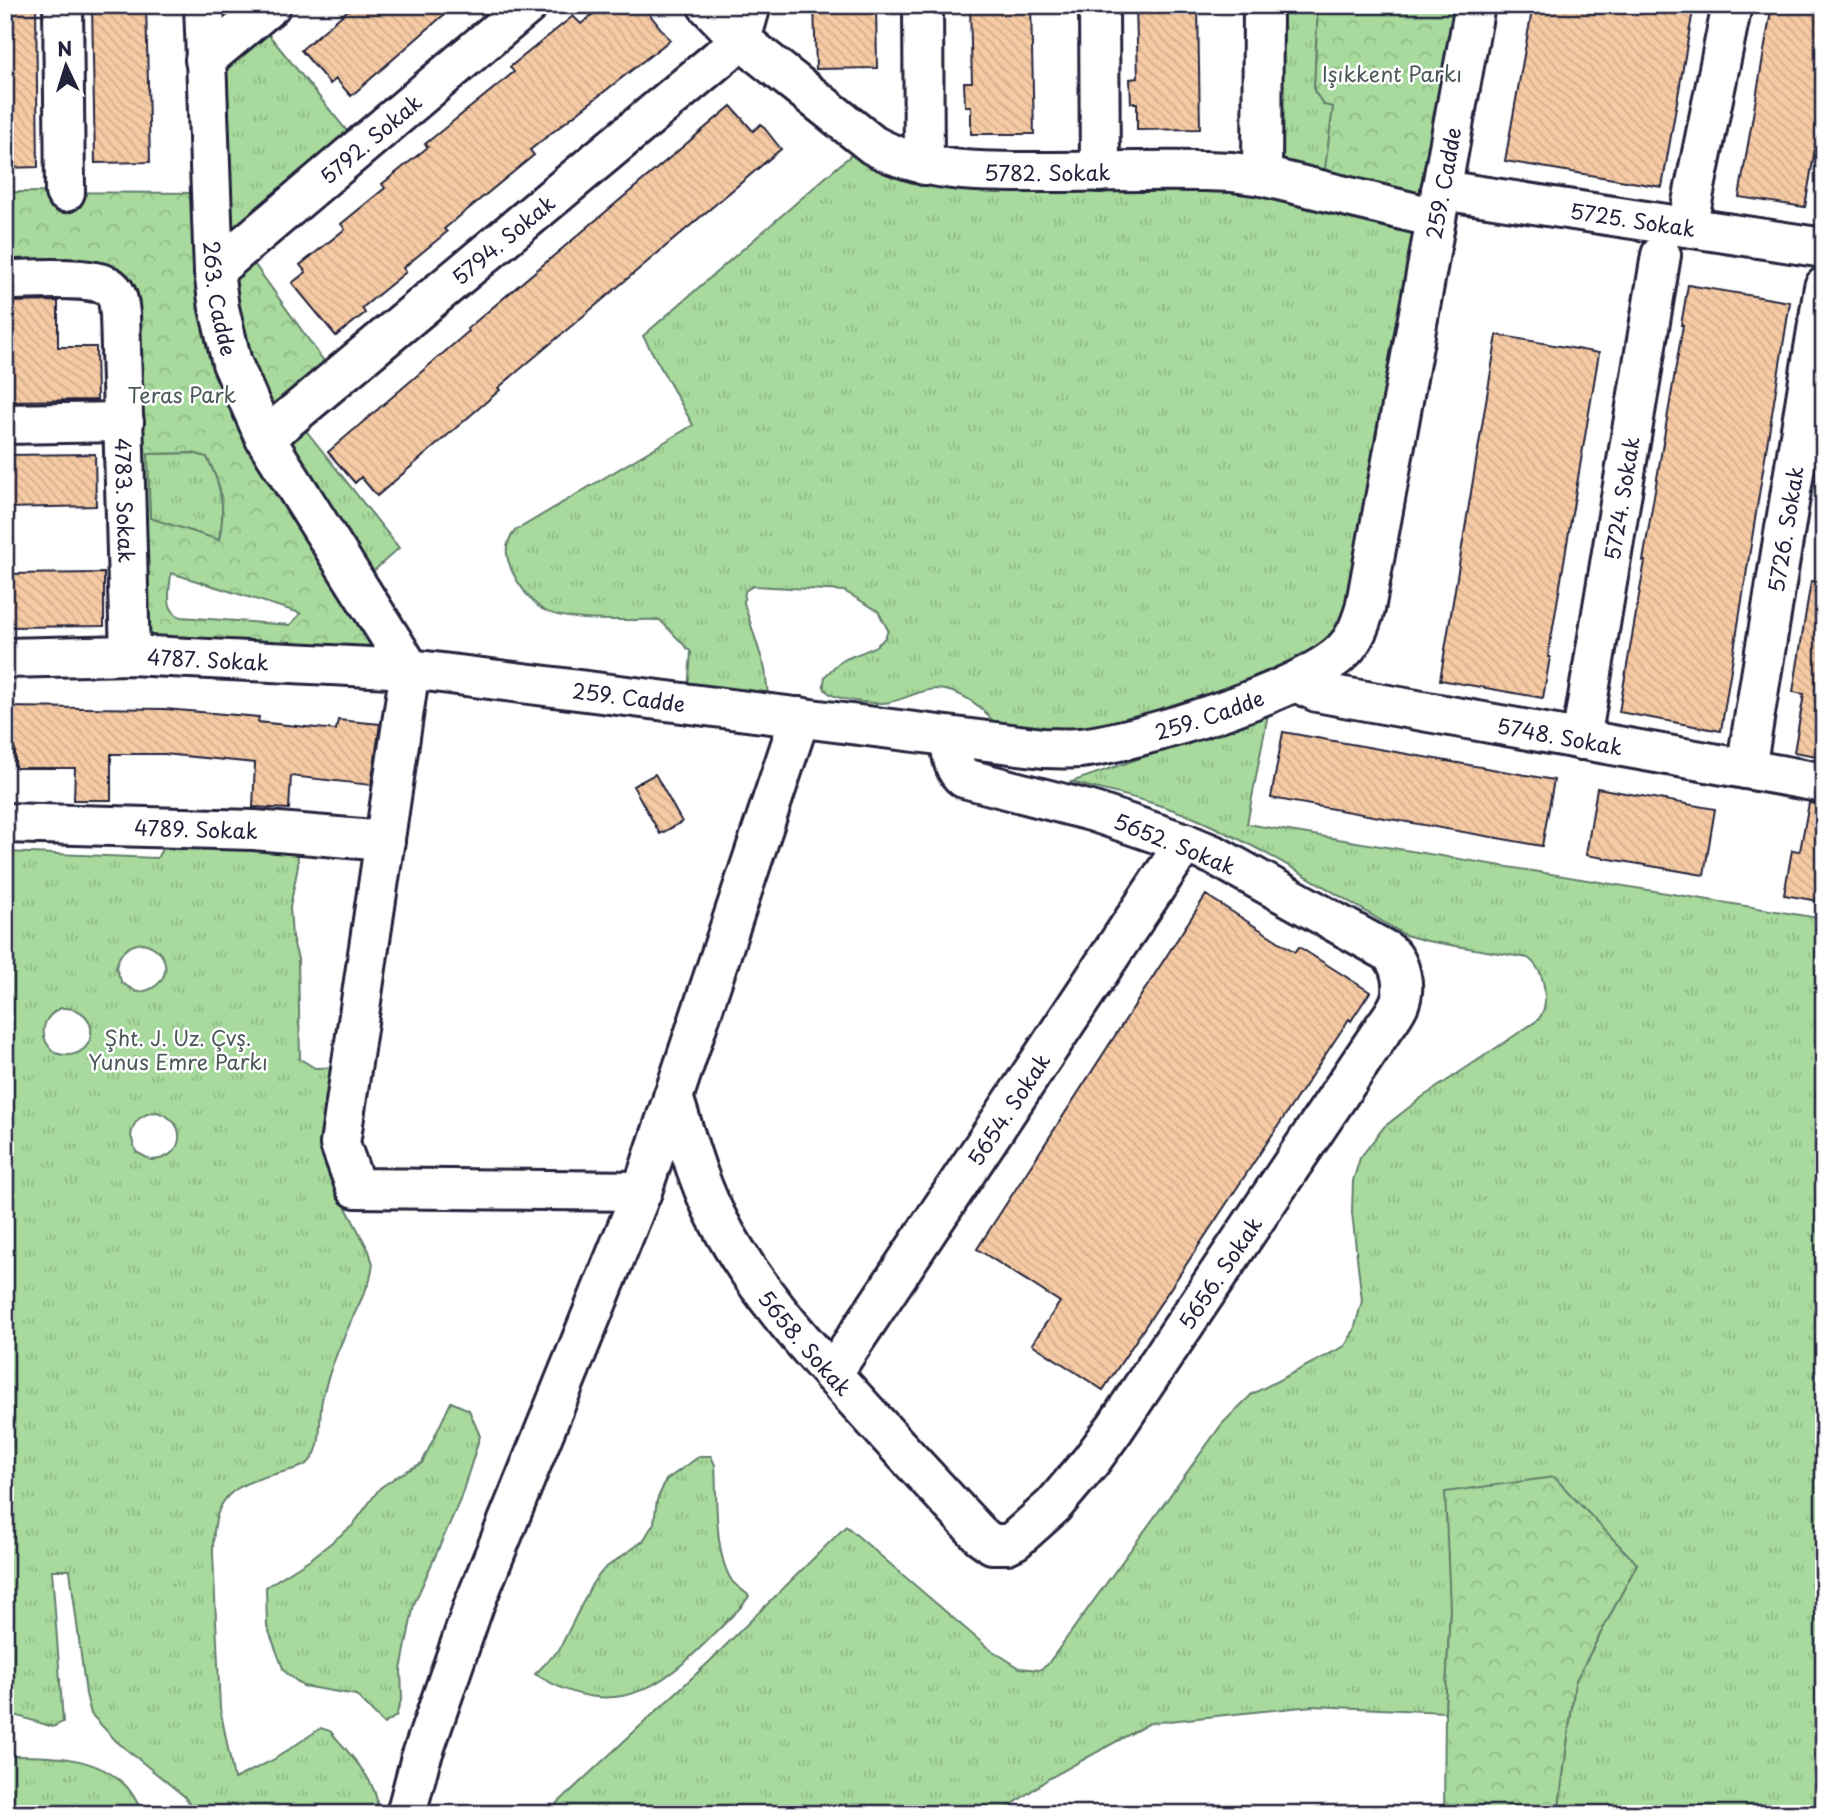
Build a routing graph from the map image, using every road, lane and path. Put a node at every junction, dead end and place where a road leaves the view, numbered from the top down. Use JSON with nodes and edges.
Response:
{"nodes":[{"id":1,"x":63,"y":5,"type":"edge"},
{"id":2,"x":204,"y":5,"type":"edge"},
{"id":3,"x":271,"y":5,"type":"edge"},
{"id":4,"x":528,"y":5,"type":"edge"},
{"id":5,"x":707,"y":5,"type":"edge"},
{"id":6,"x":923,"y":5,"type":"edge"},
{"id":7,"x":1099,"y":5,"type":"edge"},
{"id":8,"x":1263,"y":5,"type":"edge"},
{"id":9,"x":1475,"y":5,"type":"edge"},
{"id":10,"x":1732,"y":5,"type":"edge"},
{"id":11,"x":746,"y":23,"type":"edge"},
{"id":12,"x":205,"y":60,"type":"junction"},
{"id":13,"x":924,"y":165,"type":"junction"},
{"id":14,"x":1100,"y":172,"type":"junction"},
{"id":15,"x":1262,"y":176,"type":"junction"},
{"id":16,"x":65,"y":192,"type":"dead end"},
{"id":17,"x":1438,"y":204,"type":"junction"},
{"id":18,"x":1688,"y":227,"type":"junction"},
{"id":19,"x":1824,"y":248,"type":"edge"},
{"id":20,"x":1661,"y":255,"type":"dead end"},
{"id":21,"x":214,"y":271,"type":"junction"},
{"id":22,"x":5,"y":280,"type":"edge"},
{"id":23,"x":1824,"y":287,"type":"edge"},
{"id":24,"x":124,"y":422,"type":"junction"},
{"id":25,"x":5,"y":424,"type":"edge"},
{"id":26,"x":265,"y":438,"type":"junction"},
{"id":27,"x":130,"y":655,"type":"junction"},
{"id":28,"x":5,"y":658,"type":"edge"},
{"id":29,"x":410,"y":669,"type":"junction"},
{"id":30,"x":1296,"y":682,"type":"junction"},
{"id":31,"x":800,"y":718,"type":"junction"},
{"id":32,"x":949,"y":737,"type":"junction"},
{"id":33,"x":1581,"y":740,"type":"junction"},
{"id":34,"x":1746,"y":769,"type":"junction"},
{"id":35,"x":1824,"y":783,"type":"edge"},
{"id":36,"x":5,"y":823,"type":"edge"},
{"id":37,"x":385,"y":841,"type":"junction"},
{"id":38,"x":1185,"y":843,"type":"junction"},
{"id":39,"x":1400,"y":974,"type":"joint"},
{"id":40,"x":673,"y":1097,"type":"junction"},
{"id":41,"x":642,"y":1191,"type":"junction"},
{"id":42,"x":832,"y":1374,"type":"junction"},
{"id":43,"x":999,"y":1545,"type":"joint"},
{"id":44,"x":406,"y":1814,"type":"edge"}],
"edges":[{"from":1,"to":16,"type":"street"},
{"from":2,"to":12,"type":"street","name":"263. Cadde"},
{"from":3,"to":12,"type":"street"},
{"from":4,"to":21,"type":"street","name":"5792. Sokak"},
{"from":5,"to":11,"type":"street","name":"5782. Sokak"},
{"from":6,"to":13,"type":"street"},
{"from":7,"to":14,"type":"street"},
{"from":8,"to":15,"type":"street"},
{"from":9,"to":17,"type":"street","name":"259. Cadde"},
{"from":10,"to":18,"type":"street"},
{"from":11,"to":13,"type":"street","name":"5782. Sokak"},
{"from":11,"to":26,"type":"street","name":"5794. Sokak"},
{"from":12,"to":21,"type":"street","name":"263. Cadde"},
{"from":13,"to":14,"type":"street","name":"5782. Sokak"},
{"from":14,"to":15,"type":"street","name":"5782. Sokak"},
{"from":15,"to":17,"type":"street","name":"5782. Sokak"},
{"from":17,"to":18,"type":"street","name":"5725. Sokak"},
{"from":17,"to":30,"type":"street","name":"259. Cadde"},
{"from":18,"to":19,"type":"street","name":"5725. Sokak"},
{"from":20,"to":33,"type":"street","name":"5724. Sokak"},
{"from":21,"to":26,"type":"street","name":"263. Cadde"},
{"from":22,"to":24,"type":"street","name":"4783. Sokak"},
{"from":23,"to":34,"type":"street","name":"5726. Sokak"},
{"from":24,"to":25,"type":"street"},
{"from":24,"to":27,"type":"street","name":"4783. Sokak"},
{"from":26,"to":29,"type":"street","name":"263. Cadde"},
{"from":27,"to":28,"type":"street","name":"4787. Sokak"},
{"from":27,"to":29,"type":"street","name":"4787. Sokak"},
{"from":29,"to":31,"type":"street","name":"259. Cadde"},
{"from":29,"to":37,"type":"street"},
{"from":30,"to":32,"type":"street","name":"259. Cadde"},
{"from":30,"to":33,"type":"street","name":"5748. Sokak"},
{"from":31,"to":32,"type":"street","name":"259. Cadde"},
{"from":31,"to":40,"type":"street"},
{"from":32,"to":38,"type":"street","name":"5652. Sokak"},
{"from":33,"to":34,"type":"street","name":"5748. Sokak"},
{"from":34,"to":35,"type":"street","name":"5748. Sokak"},
{"from":36,"to":37,"type":"street","name":"4789. Sokak"},
{"from":37,"to":41,"type":"street"},
{"from":38,"to":39,"type":"street","name":"5652. Sokak"},
{"from":38,"to":42,"type":"street","name":"5654. Sokak"},
{"from":39,"to":43,"type":"street","name":"5656. Sokak"},
{"from":40,"to":41,"type":"street"},
{"from":40,"to":42,"type":"street","name":"5658. Sokak"},
{"from":41,"to":44,"type":"street"},
{"from":42,"to":43,"type":"street","name":"5658. Sokak"}]}
